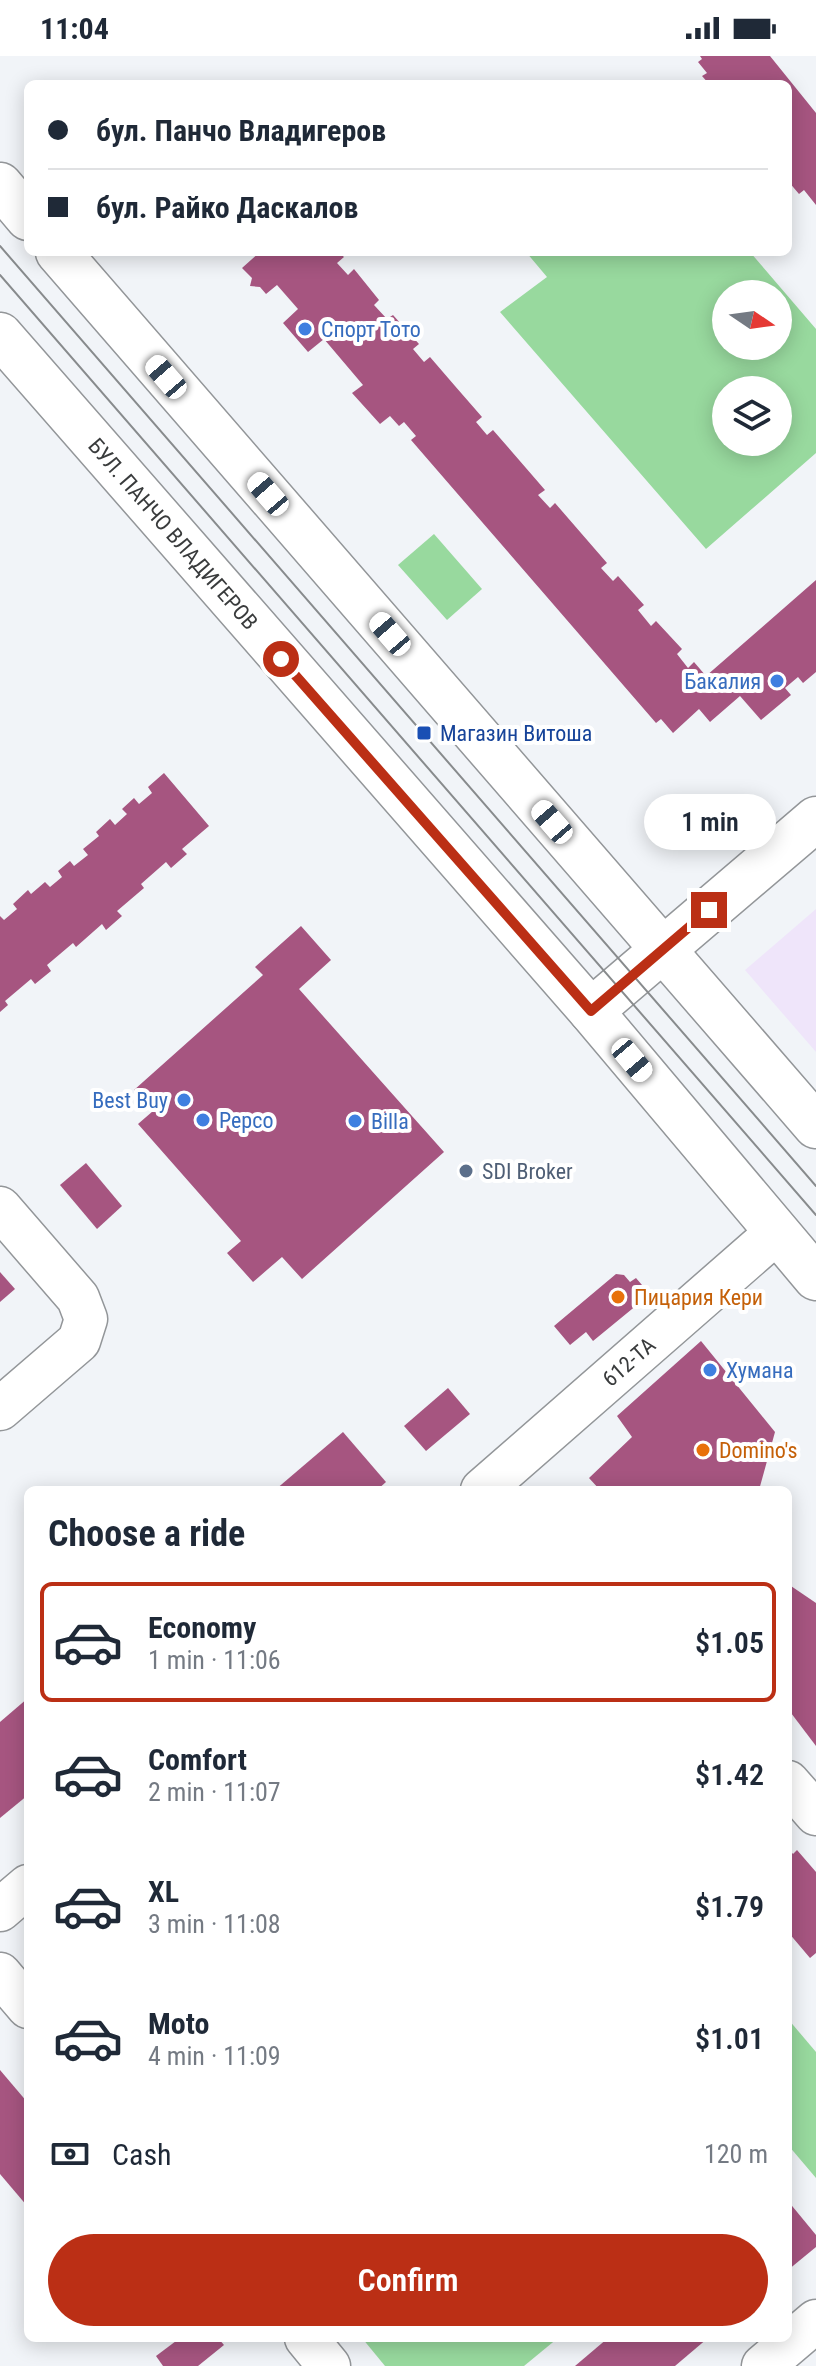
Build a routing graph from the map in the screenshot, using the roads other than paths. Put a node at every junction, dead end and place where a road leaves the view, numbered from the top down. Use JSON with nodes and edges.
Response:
{"nodes":[{"id":1,"x":0,"y":185,"type":"edge"},
{"id":2,"x":24,"y":213,"type":"edge"},
{"id":3,"x":61,"y":256,"type":"edge"},
{"id":4,"x":0,"y":335,"type":"edge"},
{"id":5,"x":816,"y":819,"type":"edge"},
{"id":6,"x":663,"y":949,"type":"junction"},
{"id":7,"x":591,"y":1011,"type":"junction"},
{"id":8,"x":816,"y":1126,"type":"edge"},
{"id":9,"x":0,"y":1208,"type":"edge"},
{"id":10,"x":776,"y":1233,"type":"junction"},
{"id":11,"x":816,"y":1278,"type":"edge"},
{"id":12,"x":0,"y":1409,"type":"edge"},
{"id":13,"x":508,"y":1482,"type":"edge"},
{"id":14,"x":792,"y":1787,"type":"edge"},
{"id":15,"x":816,"y":1814,"type":"edge"},
{"id":16,"x":24,"y":1889,"type":"edge"},
{"id":17,"x":0,"y":1910,"type":"edge"},
{"id":18,"x":0,"y":1974,"type":"edge"},
{"id":19,"x":24,"y":2002,"type":"edge"},
{"id":20,"x":816,"y":2321,"type":"edge"},
{"id":21,"x":792,"y":2341,"type":"edge"},
{"id":22,"x":309,"y":2342,"type":"edge"},
{"id":23,"x":791,"y":2342,"type":"edge"},
{"id":24,"x":329,"y":2366,"type":"edge"},
{"id":25,"x":763,"y":2366,"type":"edge"}],
"edges":[{"from":1,"to":2,"type":"main road"},
{"from":3,"to":6,"type":"main road"},
{"from":4,"to":7,"type":"main road","name":"БУЛ. ПАНЧО ВЛАДИГЕРОВ"},
{"from":5,"to":6,"type":"main road"},
{"from":6,"to":7,"type":"main road"},
{"from":6,"to":8,"type":"main road"},
{"from":7,"to":10,"type":"main road","name":"БУЛ. ПАНЧО ВЛАДИГЕРОВ"},
{"from":9,"to":12,"type":"street"},
{"from":10,"to":11,"type":"main road","name":"БУЛ. ПАНЧО ВЛАДИГЕРОВ"},
{"from":10,"to":13,"type":"street","name":"612-ТА"},
{"from":14,"to":15,"type":"street"},
{"from":16,"to":17,"type":"street"},
{"from":18,"to":19,"type":"street"},
{"from":20,"to":21,"type":"street"},
{"from":22,"to":24,"type":"street"},
{"from":23,"to":25,"type":"street"}]}
